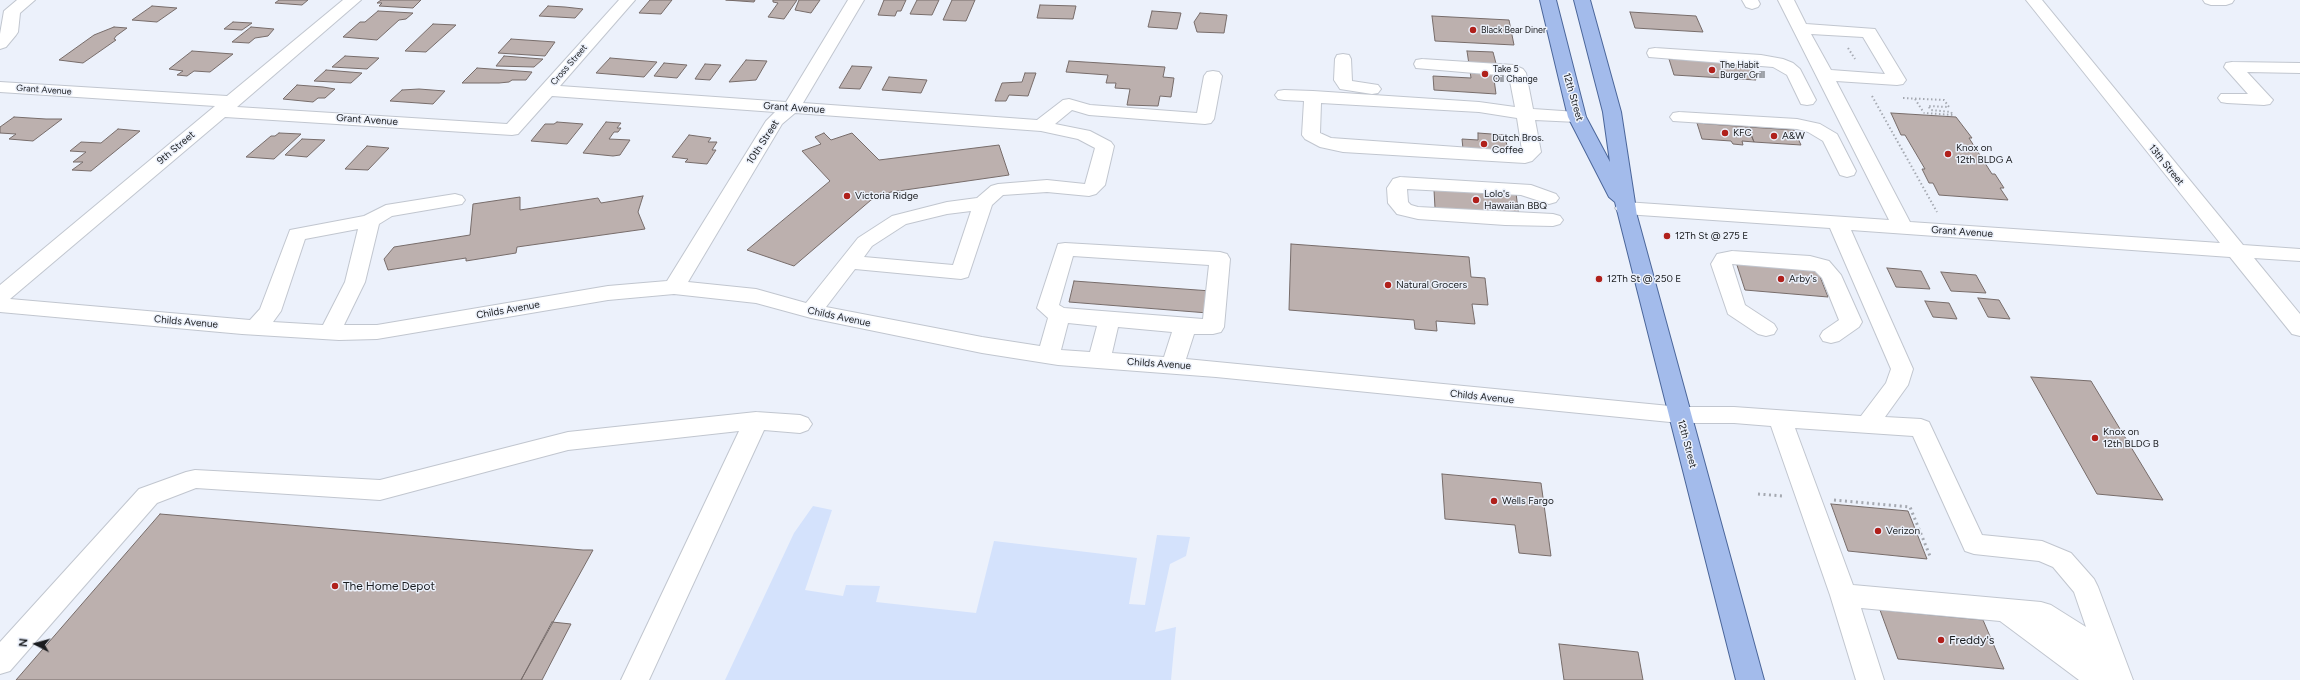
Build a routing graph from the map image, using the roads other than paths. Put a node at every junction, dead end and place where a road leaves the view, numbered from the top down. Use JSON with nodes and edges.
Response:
{"nodes":[{"id":1,"x":27,"y":0,"type":"edge"},
{"id":2,"x":353,"y":0,"type":"edge"},
{"id":3,"x":627,"y":0,"type":"edge"},
{"id":4,"x":856,"y":0,"type":"edge"},
{"id":5,"x":1548,"y":0,"type":"edge"},
{"id":6,"x":1582,"y":0,"type":"edge"},
{"id":7,"x":1786,"y":0,"type":"edge"},
{"id":8,"x":2034,"y":0,"type":"edge"},
{"id":9,"x":2211,"y":0,"type":"edge"},
{"id":10,"x":2226,"y":0,"type":"edge"},
{"id":11,"x":1800,"y":28,"type":"junction"},
{"id":12,"x":0,"y":44,"type":"edge"},
{"id":13,"x":1655,"y":53,"type":"dead end"},
{"id":14,"x":1343,"y":59,"type":"dead end"},
{"id":15,"x":1422,"y":64,"type":"dead end"},
{"id":16,"x":2300,"y":68,"type":"edge"},
{"id":17,"x":1825,"y":75,"type":"junction"},
{"id":18,"x":1213,"y":76,"type":"dead end"},
{"id":19,"x":0,"y":87,"type":"edge"},
{"id":20,"x":547,"y":90,"type":"junction"},
{"id":21,"x":1284,"y":95,"type":"dead end"},
{"id":22,"x":1313,"y":96,"type":"junction"},
{"id":23,"x":2227,"y":98,"type":"dead end"},
{"id":24,"x":1807,"y":100,"type":"dead end"},
{"id":25,"x":226,"y":106,"type":"junction"},
{"id":26,"x":791,"y":108,"type":"junction"},
{"id":27,"x":1525,"y":114,"type":"junction"},
{"id":28,"x":1576,"y":117,"type":"junction"},
{"id":29,"x":1678,"y":117,"type":"dead end"},
{"id":30,"x":1041,"y":126,"type":"junction"},
{"id":31,"x":512,"y":130,"type":"joint"},
{"id":32,"x":1847,"y":171,"type":"dead end"},
{"id":33,"x":1549,"y":198,"type":"dead end"},
{"id":34,"x":455,"y":200,"type":"dead end"},
{"id":35,"x":983,"y":203,"type":"junction"},
{"id":36,"x":1625,"y":208,"type":"junction"},
{"id":37,"x":1553,"y":220,"type":"dead end"},
{"id":38,"x":370,"y":221,"type":"junction"},
{"id":39,"x":1838,"y":224,"type":"junction"},
{"id":40,"x":1903,"y":228,"type":"junction"},
{"id":41,"x":2234,"y":250,"type":"junction"},
{"id":42,"x":2300,"y":255,"type":"edge"},
{"id":43,"x":849,"y":262,"type":"junction"},
{"id":44,"x":674,"y":287,"type":"junction"},
{"id":45,"x":0,"y":296,"type":"edge"},
{"id":46,"x":0,"y":305,"type":"edge"},
{"id":47,"x":811,"y":311,"type":"junction"},
{"id":48,"x":1059,"y":315,"type":"junction"},
{"id":49,"x":1109,"y":319,"type":"junction"},
{"id":50,"x":1185,"y":326,"type":"junction"},
{"id":51,"x":256,"y":328,"type":"junction"},
{"id":52,"x":1766,"y":329,"type":"dead end"},
{"id":53,"x":2300,"y":329,"type":"edge"},
{"id":54,"x":330,"y":332,"type":"junction"},
{"id":55,"x":1831,"y":336,"type":"dead end"},
{"id":56,"x":1049,"y":355,"type":"junction"},
{"id":57,"x":1099,"y":360,"type":"junction"},
{"id":58,"x":1173,"y":366,"type":"junction"},
{"id":59,"x":1680,"y":415,"type":"junction"},
{"id":60,"x":1780,"y":419,"type":"junction"},
{"id":61,"x":756,"y":421,"type":"junction"},
{"id":62,"x":800,"y":424,"type":"dead end"},
{"id":63,"x":1867,"y":425,"type":"junction"},
{"id":64,"x":1843,"y":595,"type":"junction"},
{"id":65,"x":0,"y":662,"type":"edge"},
{"id":66,"x":2110,"y":672,"type":"edge"},
{"id":67,"x":635,"y":680,"type":"edge"},
{"id":68,"x":1750,"y":680,"type":"edge"},
{"id":69,"x":1870,"y":680,"type":"edge"}],
"edges":[{"from":1,"to":12,"type":"street"},
{"from":2,"to":25,"type":"street","name":"9th Street"},
{"from":3,"to":20,"type":"street","name":"Cross Street"},
{"from":4,"to":26,"type":"street","name":"10th Street"},
{"from":5,"to":28,"type":"main road","name":"12th Street"},
{"from":6,"to":36,"type":"main road","name":"12th Street"},
{"from":7,"to":11,"type":"street"},
{"from":8,"to":41,"type":"street","name":"13th Street"},
{"from":9,"to":10,"type":"street"},
{"from":11,"to":17,"type":"street"},
{"from":11,"to":17,"type":"street"},
{"from":13,"to":24,"type":"street"},
{"from":14,"to":27,"type":"street"},
{"from":15,"to":27,"type":"street"},
{"from":16,"to":23,"type":"street"},
{"from":17,"to":40,"type":"street"},
{"from":18,"to":30,"type":"street"},
{"from":19,"to":25,"type":"street","name":"Grant Avenue"},
{"from":20,"to":26,"type":"street","name":"Grant Avenue"},
{"from":20,"to":31,"type":"street","name":"Cross Street"},
{"from":21,"to":22,"type":"street"},
{"from":22,"to":27,"type":"street"},
{"from":22,"to":27,"type":"street"},
{"from":25,"to":31,"type":"street","name":"Grant Avenue"},
{"from":25,"to":45,"type":"street","name":"9th Street"},
{"from":26,"to":30,"type":"street","name":"Grant Avenue"},
{"from":26,"to":44,"type":"street","name":"10th Street"},
{"from":27,"to":28,"type":"street"},
{"from":28,"to":36,"type":"main road","name":"12th Street"},
{"from":29,"to":32,"type":"street"},
{"from":30,"to":35,"type":"street","name":"Grant Avenue"},
{"from":33,"to":37,"type":"street"},
{"from":34,"to":38,"type":"street"},
{"from":35,"to":43,"type":"street"},
{"from":35,"to":43,"type":"street"},
{"from":36,"to":39,"type":"street","name":"Grant Avenue"},
{"from":36,"to":59,"type":"main road","name":"12th Street"},
{"from":38,"to":51,"type":"street"},
{"from":38,"to":54,"type":"street"},
{"from":39,"to":40,"type":"street","name":"Grant Avenue"},
{"from":39,"to":63,"type":"street"},
{"from":40,"to":41,"type":"street","name":"Grant Avenue"},
{"from":41,"to":42,"type":"street","name":"Grant Avenue"},
{"from":41,"to":53,"type":"street","name":"13th Street"},
{"from":43,"to":47,"type":"street"},
{"from":44,"to":47,"type":"street","name":"Childs Avenue"},
{"from":44,"to":54,"type":"street","name":"Childs Avenue"},
{"from":46,"to":51,"type":"street","name":"Childs Avenue"},
{"from":47,"to":56,"type":"street","name":"Childs Avenue"},
{"from":48,"to":49,"type":"street"},
{"from":48,"to":50,"type":"street"},
{"from":48,"to":56,"type":"street"},
{"from":49,"to":50,"type":"street"},
{"from":49,"to":57,"type":"street"},
{"from":50,"to":58,"type":"street"},
{"from":51,"to":54,"type":"street","name":"Childs Avenue"},
{"from":52,"to":55,"type":"street"},
{"from":56,"to":57,"type":"street","name":"Childs Avenue"},
{"from":57,"to":58,"type":"street","name":"Childs Avenue"},
{"from":58,"to":59,"type":"street","name":"Childs Avenue"},
{"from":59,"to":60,"type":"street","name":"Childs Avenue"},
{"from":59,"to":68,"type":"main road","name":"12th Street"},
{"from":60,"to":63,"type":"street","name":"Childs Avenue"},
{"from":60,"to":64,"type":"street"},
{"from":61,"to":62,"type":"street"},
{"from":61,"to":65,"type":"street"},
{"from":61,"to":67,"type":"street"},
{"from":63,"to":66,"type":"street","name":"Childs Avenue"},
{"from":64,"to":66,"type":"street"},
{"from":64,"to":69,"type":"street"}]}
